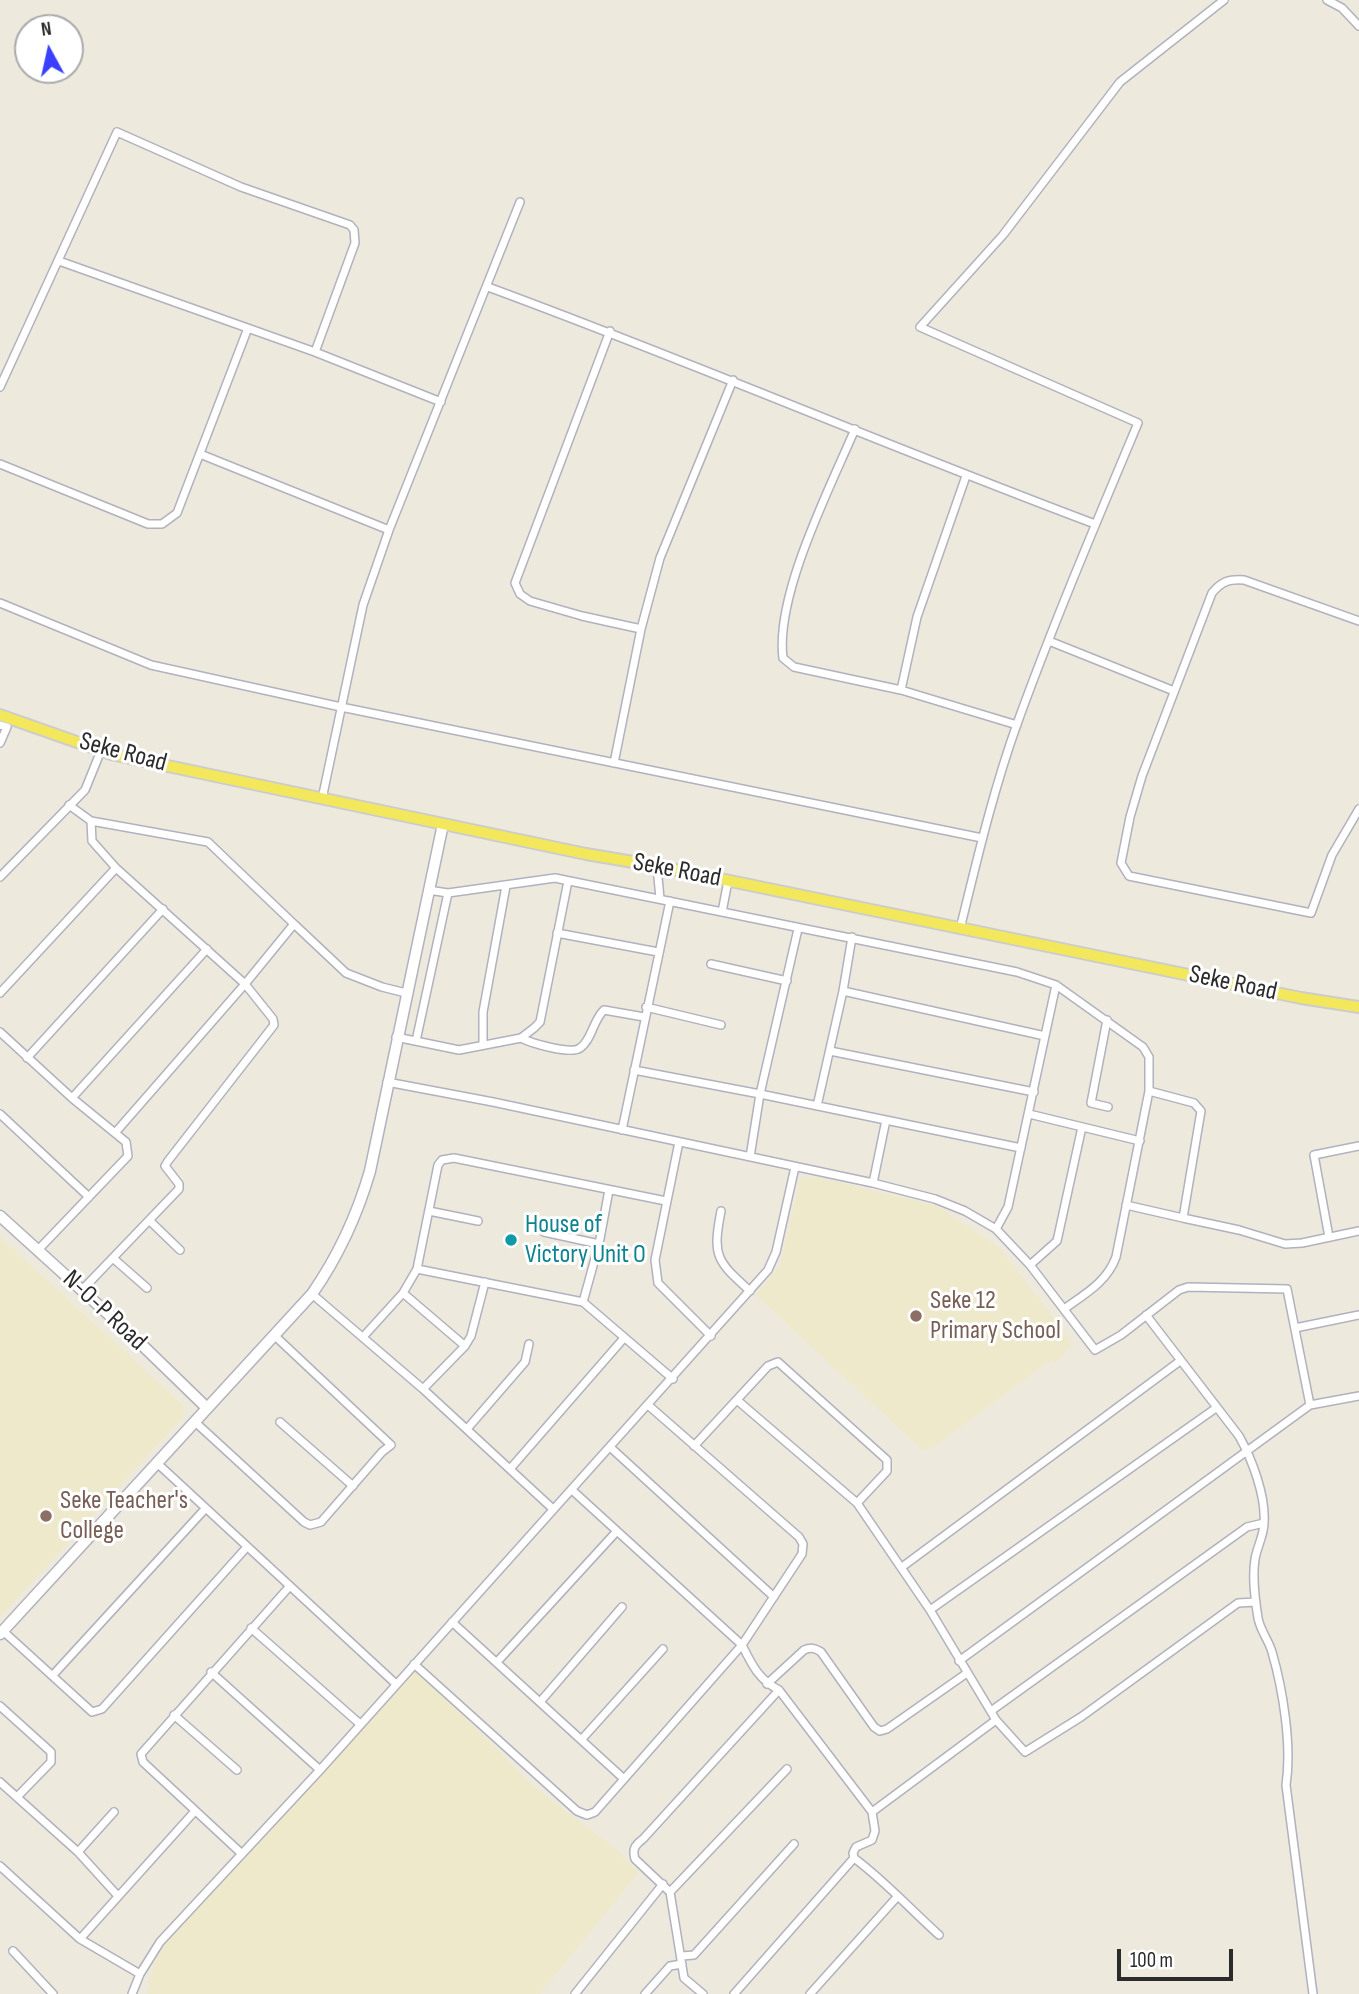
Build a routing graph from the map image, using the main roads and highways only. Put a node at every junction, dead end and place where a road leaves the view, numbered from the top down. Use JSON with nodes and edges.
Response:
{"nodes":[{"id":1,"x":0,"y":715,"type":"edge"},
{"id":2,"x":1359,"y":1007,"type":"edge"}],
"edges":[{"from":1,"to":2,"type":"main road","name":"Seke Road"}]}
